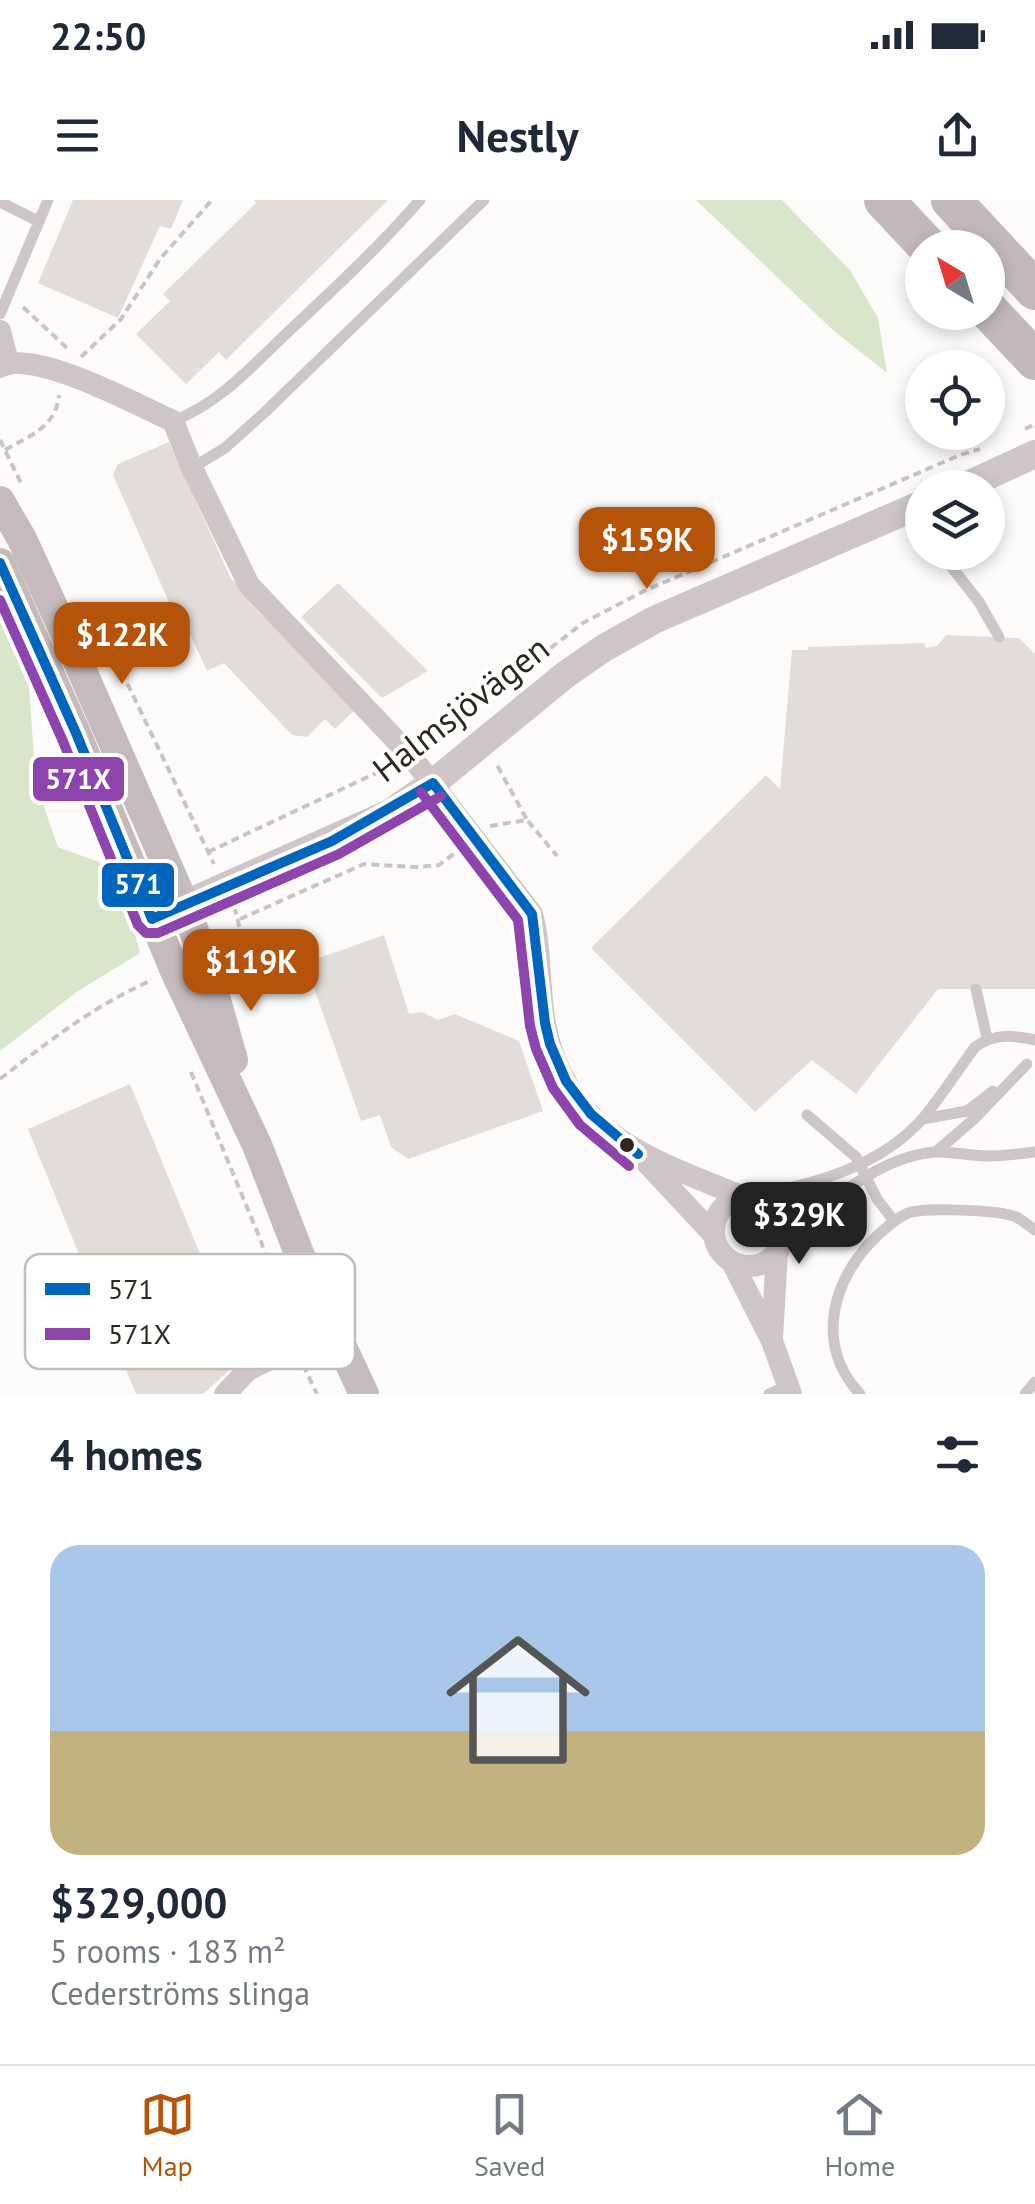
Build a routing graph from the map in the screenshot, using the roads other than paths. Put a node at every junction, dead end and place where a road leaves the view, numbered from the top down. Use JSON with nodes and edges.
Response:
{"nodes":[{"id":1,"x":48,"y":200,"type":"edge"},
{"id":2,"x":420,"y":200,"type":"edge"},
{"id":3,"x":484,"y":200,"type":"edge"},
{"id":4,"x":884,"y":200,"type":"edge"},
{"id":5,"x":951,"y":200,"type":"edge"},
{"id":6,"x":0,"y":202,"type":"edge"},
{"id":7,"x":38,"y":221,"type":"junction"},
{"id":8,"x":912,"y":230,"type":"edge"},
{"id":9,"x":1035,"y":290,"type":"edge"},
{"id":10,"x":0,"y":314,"type":"edge"},
{"id":11,"x":1005,"y":328,"type":"edge"},
{"id":12,"x":0,"y":331,"type":"edge"},
{"id":13,"x":1035,"y":360,"type":"edge"},
{"id":14,"x":4,"y":365,"type":"edge"},
{"id":15,"x":173,"y":421,"type":"junction"},
{"id":16,"x":1035,"y":454,"type":"edge"},
{"id":17,"x":192,"y":468,"type":"junction"},
{"id":18,"x":1000,"y":470,"type":"edge"},
{"id":19,"x":0,"y":501,"type":"edge"},
{"id":20,"x":905,"y":521,"type":"edge"},
{"id":21,"x":0,"y":563,"type":"edge"},
{"id":22,"x":954,"y":570,"type":"edge"},
{"id":23,"x":999,"y":637,"type":"dead end"},
{"id":24,"x":433,"y":783,"type":"junction"},
{"id":25,"x":184,"y":904,"type":"junction"},
{"id":26,"x":152,"y":918,"type":"junction"},
{"id":27,"x":976,"y":989,"type":"dead end"},
{"id":28,"x":988,"y":1038,"type":"junction"},
{"id":29,"x":1035,"y":1040,"type":"edge"},
{"id":30,"x":807,"y":1116,"type":"dead end"},
{"id":31,"x":922,"y":1119,"type":"junction"},
{"id":32,"x":256,"y":1144,"type":"junction"},
{"id":33,"x":936,"y":1152,"type":"junction"},
{"id":34,"x":1035,"y":1152,"type":"edge"},
{"id":35,"x":638,"y":1154,"type":"junction"},
{"id":36,"x":860,"y":1164,"type":"junction"},
{"id":37,"x":867,"y":1178,"type":"junction"},
{"id":38,"x":748,"y":1196,"type":"junction"},
{"id":39,"x":894,"y":1220,"type":"junction"},
{"id":40,"x":1035,"y":1230,"type":"edge"},
{"id":41,"x":713,"y":1234,"type":"junction"},
{"id":42,"x":780,"y":1248,"type":"junction"},
{"id":43,"x":299,"y":1254,"type":"edge"},
{"id":44,"x":732,"y":1262,"type":"junction"},
{"id":45,"x":772,"y":1341,"type":"junction"},
{"id":46,"x":250,"y":1369,"type":"edge"},
{"id":47,"x":352,"y":1369,"type":"edge"},
{"id":48,"x":1035,"y":1382,"type":"edge"},
{"id":49,"x":782,"y":1391,"type":"edge"},
{"id":50,"x":226,"y":1394,"type":"edge"},
{"id":51,"x":364,"y":1394,"type":"edge"},
{"id":52,"x":860,"y":1394,"type":"edge"},
{"id":53,"x":1025,"y":1394,"type":"edge"}],
"edges":[{"from":1,"to":7,"type":"lane"},
{"from":2,"to":15,"type":"lane"},
{"from":3,"to":17,"type":"lane"},
{"from":4,"to":8,"type":"highway"},
{"from":5,"to":9,"type":"highway"},
{"from":6,"to":7,"type":"lane"},
{"from":7,"to":10,"type":"lane"},
{"from":11,"to":13,"type":"highway"},
{"from":12,"to":14,"type":"street"},
{"from":14,"to":15,"type":"street"},
{"from":15,"to":17,"type":"street"},
{"from":16,"to":18,"type":"street"},
{"from":17,"to":24,"type":"street"},
{"from":19,"to":25,"type":"main road"},
{"from":20,"to":24,"type":"street","name":"Halmsjövägen"},
{"from":21,"to":26,"type":"main road"},
{"from":22,"to":23,"type":"lane"},
{"from":24,"to":25,"type":"street","name":"Halmsjövägen"},
{"from":24,"to":35,"type":"street"},
{"from":25,"to":26,"type":"street","name":"Halmsjövägen"},
{"from":25,"to":32,"type":"main road"},
{"from":26,"to":32,"type":"main road"},
{"from":27,"to":28,"type":"lane"},
{"from":28,"to":29,"type":"lane"},
{"from":28,"to":31,"type":"lane"},
{"from":30,"to":36,"type":"lane"},
{"from":31,"to":33,"type":"lane"},
{"from":31,"to":36,"type":"lane"},
{"from":32,"to":43,"type":"main road"},
{"from":33,"to":34,"type":"lane"},
{"from":33,"to":37,"type":"lane"},
{"from":35,"to":38,"type":"street"},
{"from":35,"to":41,"type":"street"},
{"from":36,"to":37,"type":"lane"},
{"from":36,"to":38,"type":"lane"},
{"from":37,"to":39,"type":"lane"},
{"from":37,"to":42,"type":"lane"},
{"from":38,"to":41,"type":"street"},
{"from":38,"to":42,"type":"street"},
{"from":39,"to":40,"type":"lane"},
{"from":39,"to":52,"type":"lane"},
{"from":41,"to":44,"type":"street"},
{"from":42,"to":44,"type":"street"},
{"from":42,"to":45,"type":"street"},
{"from":44,"to":45,"type":"street"},
{"from":45,"to":49,"type":"street"},
{"from":46,"to":50,"type":"street"},
{"from":47,"to":51,"type":"main road"},
{"from":48,"to":53,"type":"lane"}]}
